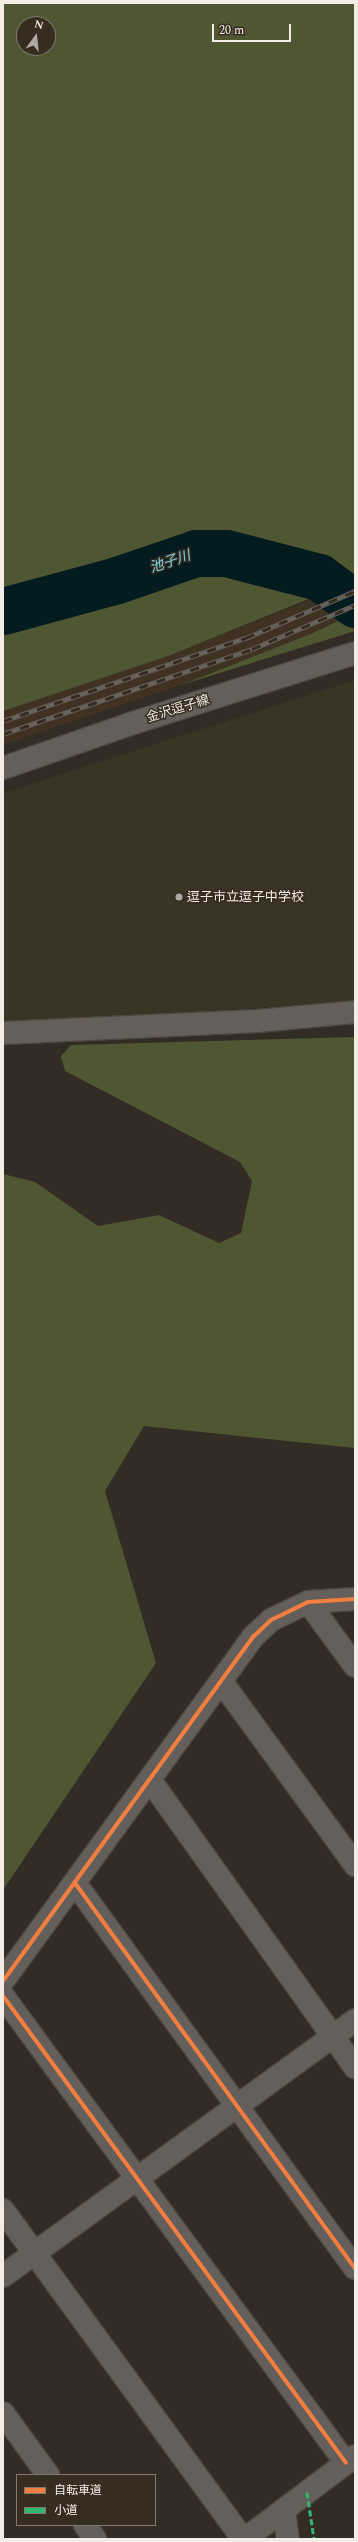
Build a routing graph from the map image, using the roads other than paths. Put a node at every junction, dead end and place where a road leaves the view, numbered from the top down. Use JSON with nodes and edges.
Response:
{"nodes":[{"id":1,"x":355,"y":653,"type":"edge"},
{"id":2,"x":3,"y":768,"type":"edge"},
{"id":3,"x":355,"y":1012,"type":"edge"},
{"id":4,"x":3,"y":1033,"type":"edge"},
{"id":5,"x":355,"y":1599,"type":"edge"},
{"id":6,"x":308,"y":1602,"type":"junction"},
{"id":7,"x":355,"y":1666,"type":"edge"},
{"id":8,"x":222,"y":1682,"type":"junction"},
{"id":9,"x":150,"y":1780,"type":"junction"},
{"id":10,"x":355,"y":1864,"type":"edge"},
{"id":11,"x":75,"y":1883,"type":"junction"},
{"id":12,"x":3,"y":1981,"type":"edge"},
{"id":13,"x":3,"y":1996,"type":"edge"},
{"id":14,"x":355,"y":2020,"type":"edge"},
{"id":15,"x":332,"y":2036,"type":"junction"},
{"id":16,"x":355,"y":2067,"type":"edge"},
{"id":17,"x":238,"y":2105,"type":"junction"},
{"id":18,"x":137,"y":2178,"type":"junction"},
{"id":19,"x":3,"y":2210,"type":"edge"},
{"id":20,"x":35,"y":2254,"type":"junction"},
{"id":21,"x":355,"y":2268,"type":"edge"},
{"id":22,"x":3,"y":2276,"type":"edge"},
{"id":23,"x":3,"y":2413,"type":"edge"},
{"id":24,"x":350,"y":2459,"type":"edge"},
{"id":25,"x":47,"y":2474,"type":"edge"},
{"id":26,"x":284,"y":2512,"type":"junction"},
{"id":27,"x":86,"y":2526,"type":"edge"},
{"id":28,"x":95,"y":2539,"type":"edge"},
{"id":29,"x":244,"y":2539,"type":"edge"},
{"id":30,"x":288,"y":2539,"type":"edge"}],
"edges":[{"from":1,"to":2,"type":"street","name":"金沢逗子線"},
{"from":3,"to":4,"type":"street"},
{"from":5,"to":6,"type":"street"},
{"from":6,"to":7,"type":"street"},
{"from":6,"to":8,"type":"street"},
{"from":8,"to":9,"type":"street"},
{"from":8,"to":10,"type":"street"},
{"from":9,"to":11,"type":"street"},
{"from":9,"to":15,"type":"street"},
{"from":11,"to":12,"type":"street"},
{"from":11,"to":17,"type":"street"},
{"from":13,"to":18,"type":"street"},
{"from":14,"to":15,"type":"street"},
{"from":15,"to":16,"type":"street"},
{"from":15,"to":17,"type":"street"},
{"from":17,"to":18,"type":"street"},
{"from":17,"to":21,"type":"street"},
{"from":18,"to":20,"type":"street"},
{"from":18,"to":24,"type":"street"},
{"from":19,"to":20,"type":"street"},
{"from":20,"to":22,"type":"street"},
{"from":20,"to":29,"type":"street"},
{"from":23,"to":25,"type":"street"},
{"from":24,"to":26,"type":"street"},
{"from":26,"to":29,"type":"street"},
{"from":26,"to":30,"type":"street"},
{"from":27,"to":28,"type":"street"}]}
